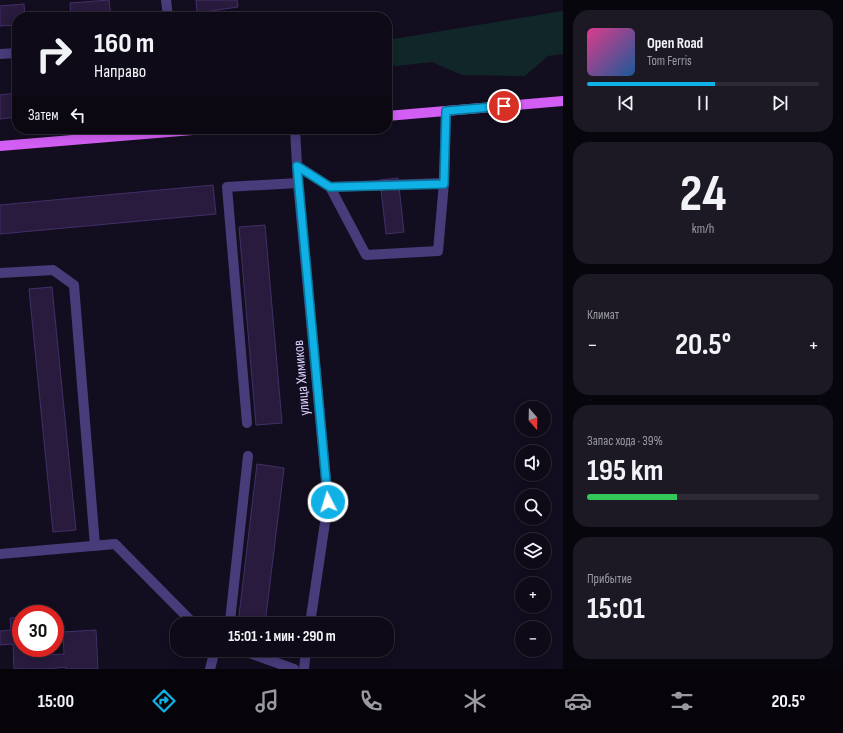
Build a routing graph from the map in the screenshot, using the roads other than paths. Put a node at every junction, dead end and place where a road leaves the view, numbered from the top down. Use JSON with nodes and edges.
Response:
{"nodes":[{"id":1,"x":166,"y":0,"type":"edge"},
{"id":2,"x":167,"y":12,"type":"edge"},
{"id":3,"x":12,"y":53,"type":"edge"},
{"id":4,"x":0,"y":54,"type":"edge"},
{"id":5,"x":563,"y":101,"type":"edge"},
{"id":6,"x":446,"y":111,"type":"junction"},
{"id":7,"x":392,"y":116,"type":"edge"},
{"id":8,"x":145,"y":134,"type":"edge"},
{"id":9,"x":295,"y":134,"type":"edge"},
{"id":10,"x":0,"y":146,"type":"edge"},
{"id":11,"x":297,"y":166,"type":"junction"},
{"id":12,"x":298,"y":183,"type":"junction"},
{"id":13,"x":444,"y":184,"type":"junction"},
{"id":14,"x":330,"y":187,"type":"junction"},
{"id":15,"x":0,"y":274,"type":"edge"},
{"id":16,"x":247,"y":423,"type":"dead end"},
{"id":17,"x":248,"y":456,"type":"dead end"},
{"id":18,"x":95,"y":546,"type":"junction"},
{"id":19,"x":0,"y":554,"type":"edge"},
{"id":20,"x":187,"y":617,"type":"edge"},
{"id":21,"x":230,"y":617,"type":"edge"},
{"id":22,"x":311,"y":617,"type":"edge"},
{"id":23,"x":213,"y":657,"type":"edge"},
{"id":24,"x":261,"y":657,"type":"edge"},
{"id":25,"x":305,"y":657,"type":"edge"},
{"id":26,"x":210,"y":669,"type":"edge"},
{"id":27,"x":294,"y":669,"type":"edge"},
{"id":28,"x":304,"y":669,"type":"edge"}],
"edges":[{"from":1,"to":2,"type":"street"},
{"from":3,"to":4,"type":"street"},
{"from":5,"to":6,"type":"main road"},
{"from":6,"to":7,"type":"main road"},
{"from":6,"to":13,"type":"street"},
{"from":8,"to":10,"type":"main road"},
{"from":9,"to":11,"type":"street","name":"улица Химиков"},
{"from":11,"to":12,"type":"street","name":"улица Химиков"},
{"from":11,"to":14,"type":"street"},
{"from":12,"to":16,"type":"street"},
{"from":12,"to":22,"type":"street","name":"улица Химиков"},
{"from":13,"to":14,"type":"street"},
{"from":13,"to":14,"type":"street"},
{"from":15,"to":18,"type":"street"},
{"from":17,"to":21,"type":"street"},
{"from":18,"to":19,"type":"street"},
{"from":18,"to":20,"type":"street"},
{"from":23,"to":26,"type":"street"},
{"from":24,"to":27,"type":"street"},
{"from":25,"to":28,"type":"street"}]}
